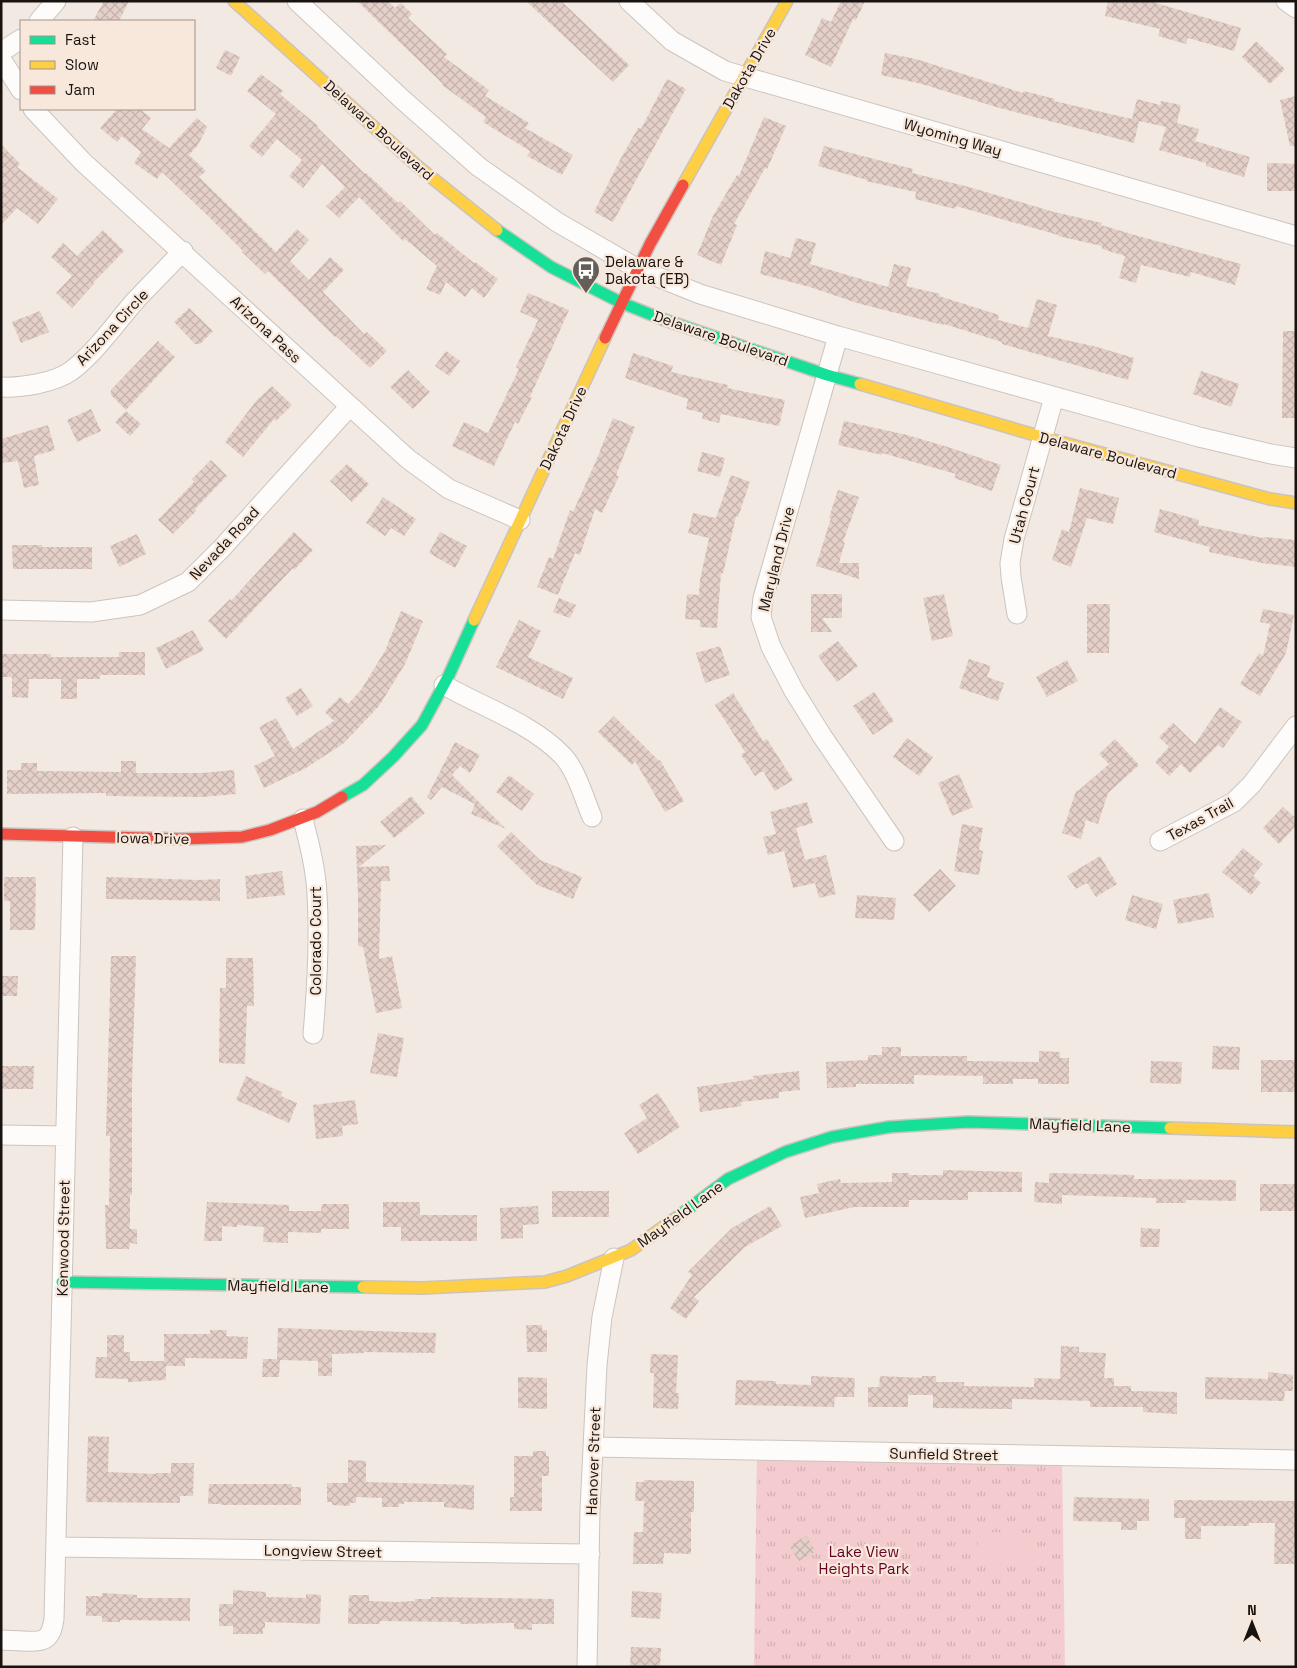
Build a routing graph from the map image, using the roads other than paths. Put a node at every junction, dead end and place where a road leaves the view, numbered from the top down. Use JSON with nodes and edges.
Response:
{"nodes":[{"id":1,"x":56,"y":1,"type":"edge"},
{"id":2,"x":234,"y":1,"type":"edge"},
{"id":3,"x":297,"y":1,"type":"edge"},
{"id":4,"x":629,"y":1,"type":"edge"},
{"id":5,"x":787,"y":1,"type":"edge"},
{"id":6,"x":1286,"y":1,"type":"edge"},
{"id":7,"x":1296,"y":8,"type":"edge"},
{"id":8,"x":40,"y":20,"type":"edge"},
{"id":9,"x":20,"y":40,"type":"edge"},
{"id":10,"x":1,"y":52,"type":"edge"},
{"id":11,"x":1,"y":59,"type":"edge"},
{"id":12,"x":744,"y":76,"type":"junction"},
{"id":13,"x":20,"y":88,"type":"edge"},
{"id":14,"x":34,"y":110,"type":"edge"},
{"id":15,"x":1296,"y":236,"type":"edge"},
{"id":16,"x":183,"y":251,"type":"junction"},
{"id":17,"x":638,"y":270,"type":"junction"},
{"id":18,"x":622,"y":303,"type":"junction"},
{"id":19,"x":838,"y":336,"type":"junction"},
{"id":20,"x":827,"y":375,"type":"junction"},
{"id":21,"x":1,"y":387,"type":"edge"},
{"id":22,"x":1054,"y":397,"type":"junction"},
{"id":23,"x":350,"y":406,"type":"junction"},
{"id":24,"x":1042,"y":437,"type":"junction"},
{"id":25,"x":1296,"y":458,"type":"edge"},
{"id":26,"x":1296,"y":503,"type":"edge"},
{"id":27,"x":520,"y":520,"type":"junction"},
{"id":28,"x":1,"y":610,"type":"edge"},
{"id":29,"x":1017,"y":614,"type":"dead end"},
{"id":30,"x":444,"y":685,"type":"junction"},
{"id":31,"x":1296,"y":726,"type":"edge"},
{"id":32,"x":592,"y":817,"type":"dead end"},
{"id":33,"x":303,"y":818,"type":"junction"},
{"id":34,"x":1,"y":834,"type":"edge"},
{"id":35,"x":73,"y":837,"type":"junction"},
{"id":36,"x":1160,"y":840,"type":"dead end"},
{"id":37,"x":894,"y":841,"type":"dead end"},
{"id":38,"x":313,"y":1034,"type":"dead end"},
{"id":39,"x":1296,"y":1132,"type":"edge"},
{"id":40,"x":1,"y":1135,"type":"edge"},
{"id":41,"x":66,"y":1136,"type":"junction"},
{"id":42,"x":614,"y":1258,"type":"junction"},
{"id":43,"x":62,"y":1282,"type":"junction"},
{"id":44,"x":593,"y":1447,"type":"junction"},
{"id":45,"x":1296,"y":1460,"type":"edge"},
{"id":46,"x":56,"y":1547,"type":"junction"},
{"id":47,"x":590,"y":1554,"type":"junction"},
{"id":48,"x":1,"y":1640,"type":"edge"},
{"id":49,"x":586,"y":1667,"type":"edge"}],
"edges":[{"from":1,"to":8,"type":"street"},
{"from":2,"to":18,"type":"street","name":"Delaware Boulevard"},
{"from":3,"to":17,"type":"street"},
{"from":4,"to":12,"type":"street","name":"Wyoming Way"},
{"from":5,"to":12,"type":"street","name":"Dakota Drive"},
{"from":6,"to":7,"type":"street"},
{"from":9,"to":10,"type":"street"},
{"from":11,"to":13,"type":"street"},
{"from":12,"to":15,"type":"street","name":"Wyoming Way"},
{"from":12,"to":17,"type":"street","name":"Dakota Drive"},
{"from":14,"to":16,"type":"street","name":"Arizona Pass"},
{"from":16,"to":21,"type":"street","name":"Arizona Circle"},
{"from":16,"to":23,"type":"street","name":"Arizona Pass"},
{"from":17,"to":18,"type":"street","name":"Dakota Drive"},
{"from":17,"to":19,"type":"street"},
{"from":18,"to":20,"type":"street","name":"Delaware Boulevard"},
{"from":18,"to":27,"type":"street","name":"Dakota Drive"},
{"from":19,"to":20,"type":"street","name":"Maryland Drive"},
{"from":19,"to":22,"type":"street"},
{"from":20,"to":24,"type":"street","name":"Delaware Boulevard"},
{"from":20,"to":37,"type":"street","name":"Maryland Drive"},
{"from":22,"to":24,"type":"street","name":"Utah Court"},
{"from":22,"to":25,"type":"street"},
{"from":23,"to":27,"type":"street","name":"Arizona Pass"},
{"from":23,"to":28,"type":"street","name":"Nevada Road"},
{"from":24,"to":26,"type":"street","name":"Delaware Boulevard"},
{"from":24,"to":29,"type":"street","name":"Utah Court"},
{"from":27,"to":30,"type":"street","name":"Dakota Drive"},
{"from":30,"to":32,"type":"street"},
{"from":30,"to":33,"type":"street","name":"Dakota Drive"},
{"from":31,"to":36,"type":"street","name":"Texas Trail"},
{"from":33,"to":35,"type":"street","name":"Iowa Drive"},
{"from":33,"to":38,"type":"street","name":"Colorado Court"},
{"from":34,"to":35,"type":"street","name":"Iowa Drive"},
{"from":35,"to":41,"type":"street","name":"Kenwood Street"},
{"from":39,"to":42,"type":"street","name":"Mayfield Lane"},
{"from":40,"to":41,"type":"street"},
{"from":41,"to":43,"type":"street","name":"Kenwood Street"},
{"from":42,"to":43,"type":"street","name":"Mayfield Lane"},
{"from":42,"to":44,"type":"street","name":"Hanover Street"},
{"from":43,"to":46,"type":"street","name":"Kenwood Street"},
{"from":44,"to":45,"type":"street","name":"Sunfield Street"},
{"from":44,"to":47,"type":"street","name":"Hanover Street"},
{"from":46,"to":47,"type":"street","name":"Longview Street"},
{"from":46,"to":48,"type":"street","name":"Kenwood Street"},
{"from":47,"to":49,"type":"street","name":"Hanover Street"}]}
